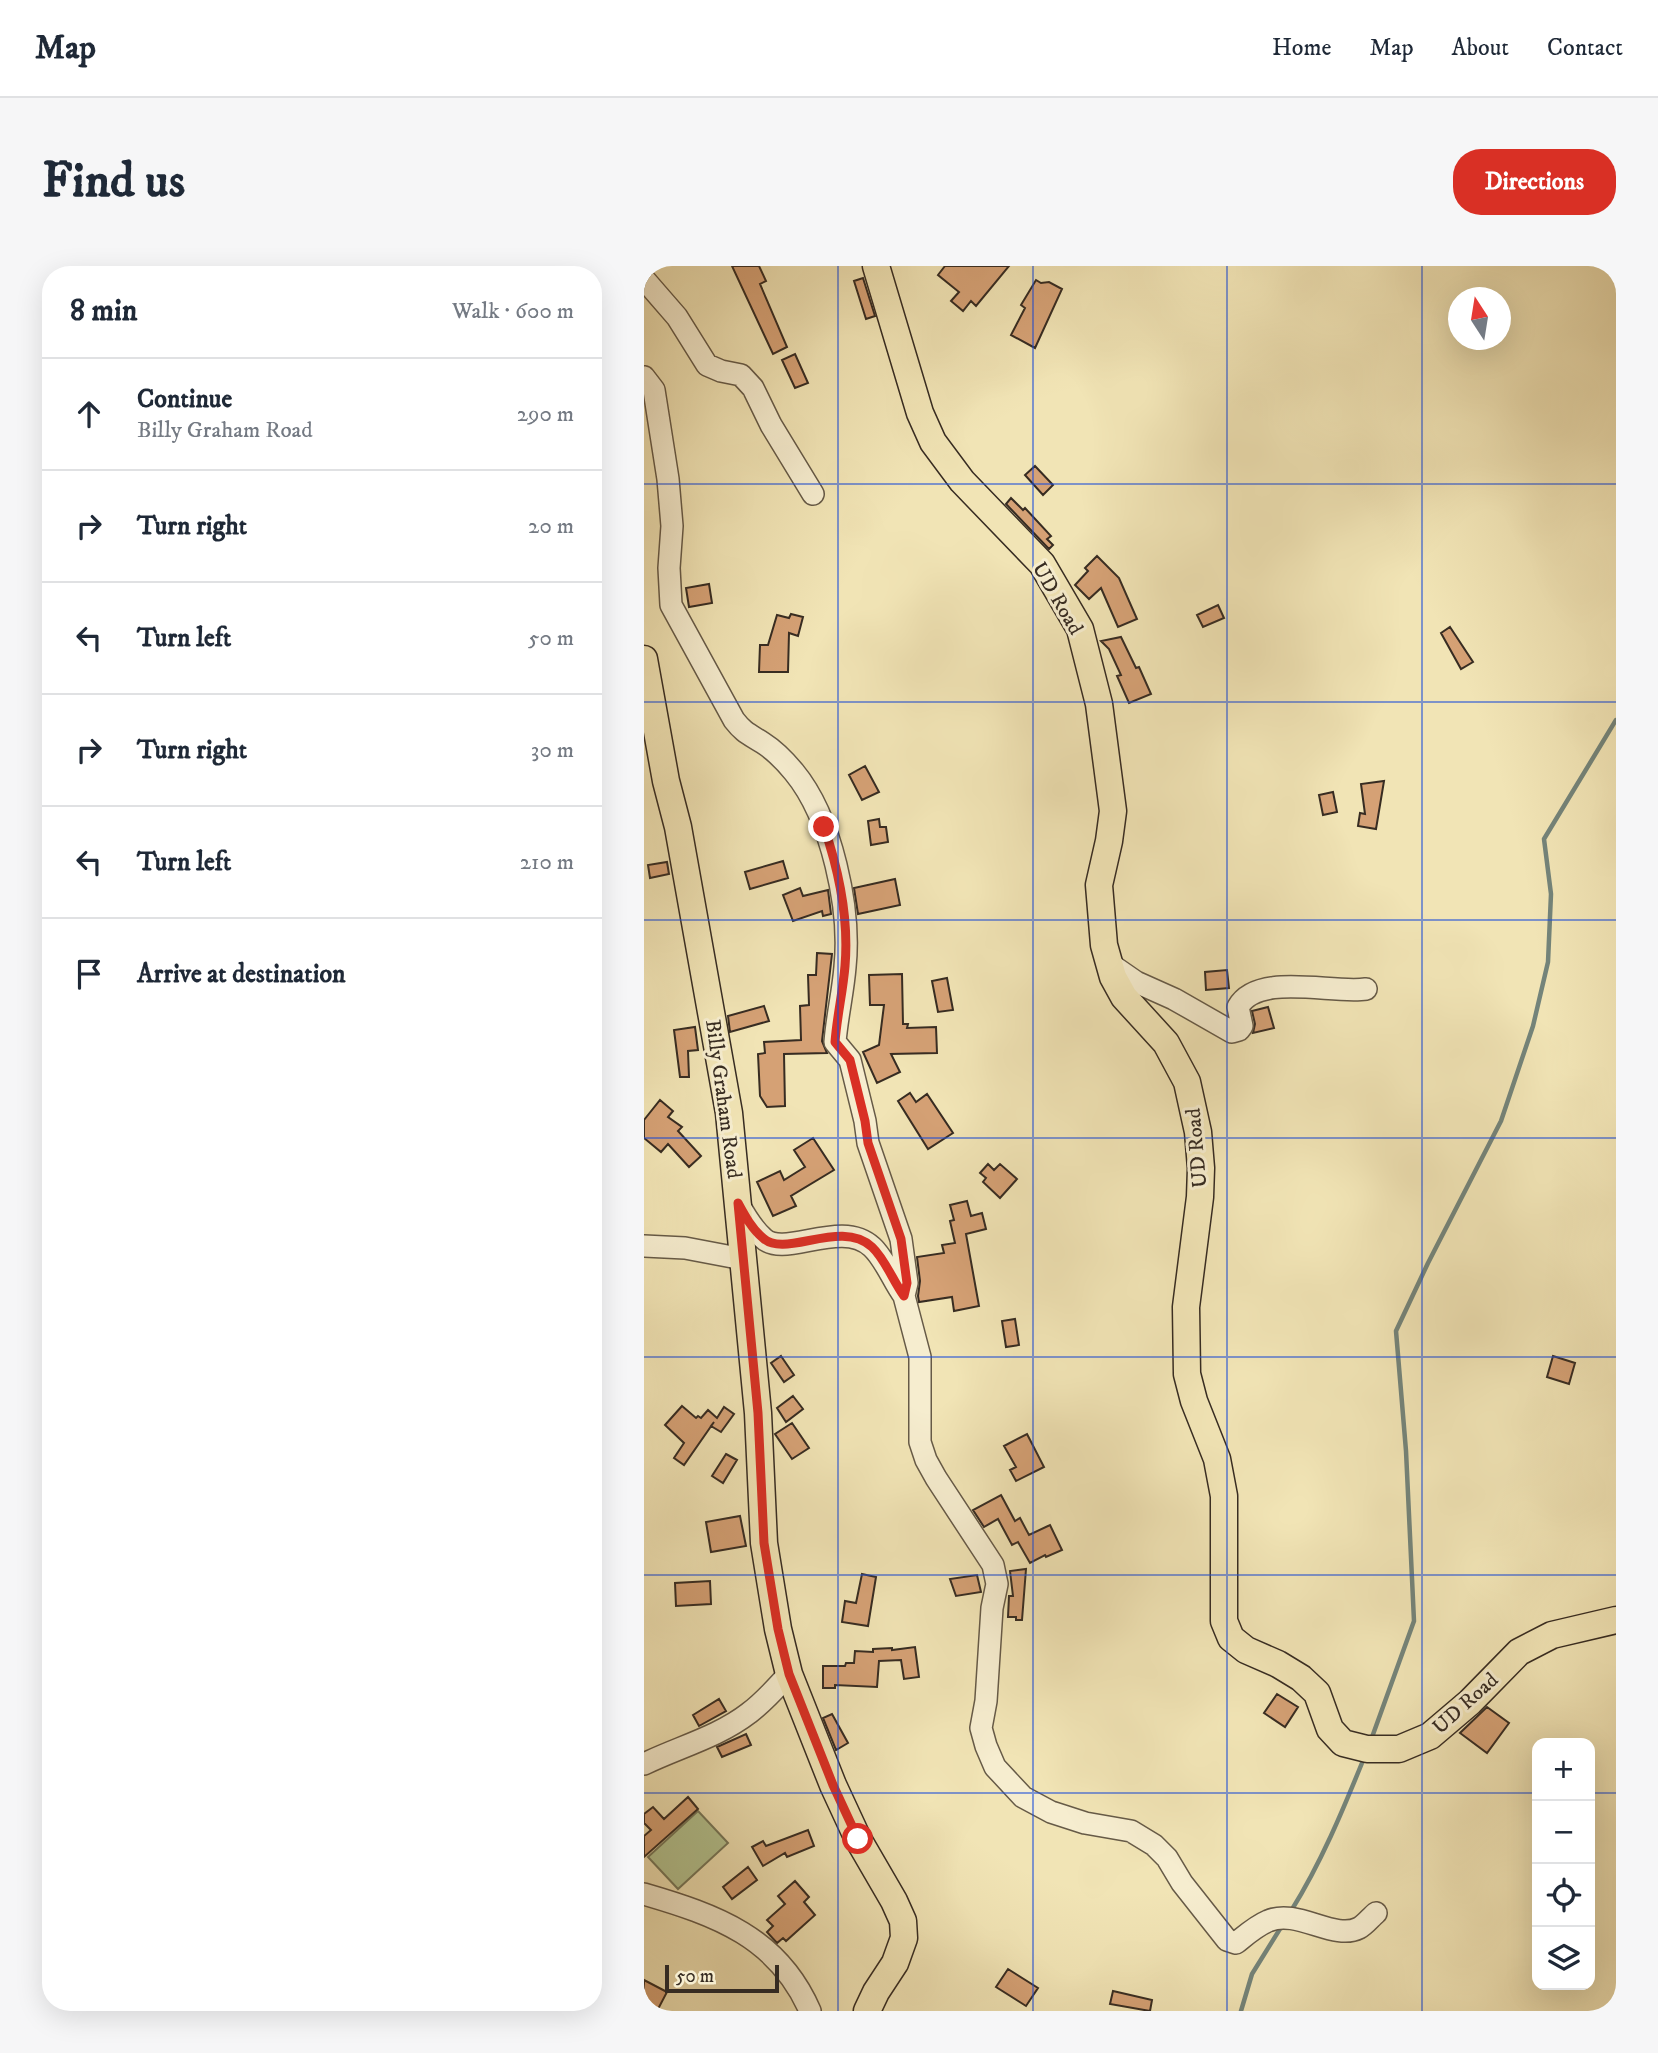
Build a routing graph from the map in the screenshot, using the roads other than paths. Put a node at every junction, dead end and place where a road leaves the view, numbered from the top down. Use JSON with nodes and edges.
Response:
{"nodes":[{"id":1,"x":876,"y":266,"type":"edge"},
{"id":2,"x":644,"y":279,"type":"edge"},
{"id":3,"x":644,"y":377,"type":"edge"},
{"id":4,"x":813,"y":494,"type":"dead end"},
{"id":5,"x":644,"y":659,"type":"edge"},
{"id":6,"x":1110,"y":964,"type":"junction"},
{"id":7,"x":1366,"y":989,"type":"dead end"},
{"id":8,"x":738,"y":1203,"type":"junction"},
{"id":9,"x":644,"y":1246,"type":"edge"},
{"id":10,"x":744,"y":1259,"type":"junction"},
{"id":11,"x":904,"y":1296,"type":"junction"},
{"id":12,"x":1616,"y":1620,"type":"edge"},
{"id":13,"x":789,"y":1674,"type":"junction"},
{"id":14,"x":644,"y":1764,"type":"edge"},
{"id":15,"x":644,"y":1894,"type":"edge"},
{"id":16,"x":1376,"y":1913,"type":"dead end"},
{"id":17,"x":810,"y":2011,"type":"edge"},
{"id":18,"x":867,"y":2011,"type":"edge"}],
"edges":[{"from":1,"to":6,"type":"main road","name":"UD Road"},
{"from":2,"to":4,"type":"street"},
{"from":3,"to":11,"type":"street"},
{"from":5,"to":8,"type":"main road","name":"Billy Graham Road"},
{"from":6,"to":7,"type":"street"},
{"from":6,"to":12,"type":"main road","name":"UD Road"},
{"from":8,"to":10,"type":"main road","name":"Billy Graham Road"},
{"from":8,"to":11,"type":"street"},
{"from":9,"to":10,"type":"street"},
{"from":10,"to":13,"type":"main road","name":"Billy Graham Road"},
{"from":11,"to":16,"type":"street"},
{"from":13,"to":14,"type":"street"},
{"from":13,"to":18,"type":"main road","name":"Billy Graham Road"},
{"from":15,"to":17,"type":"street"}]}
